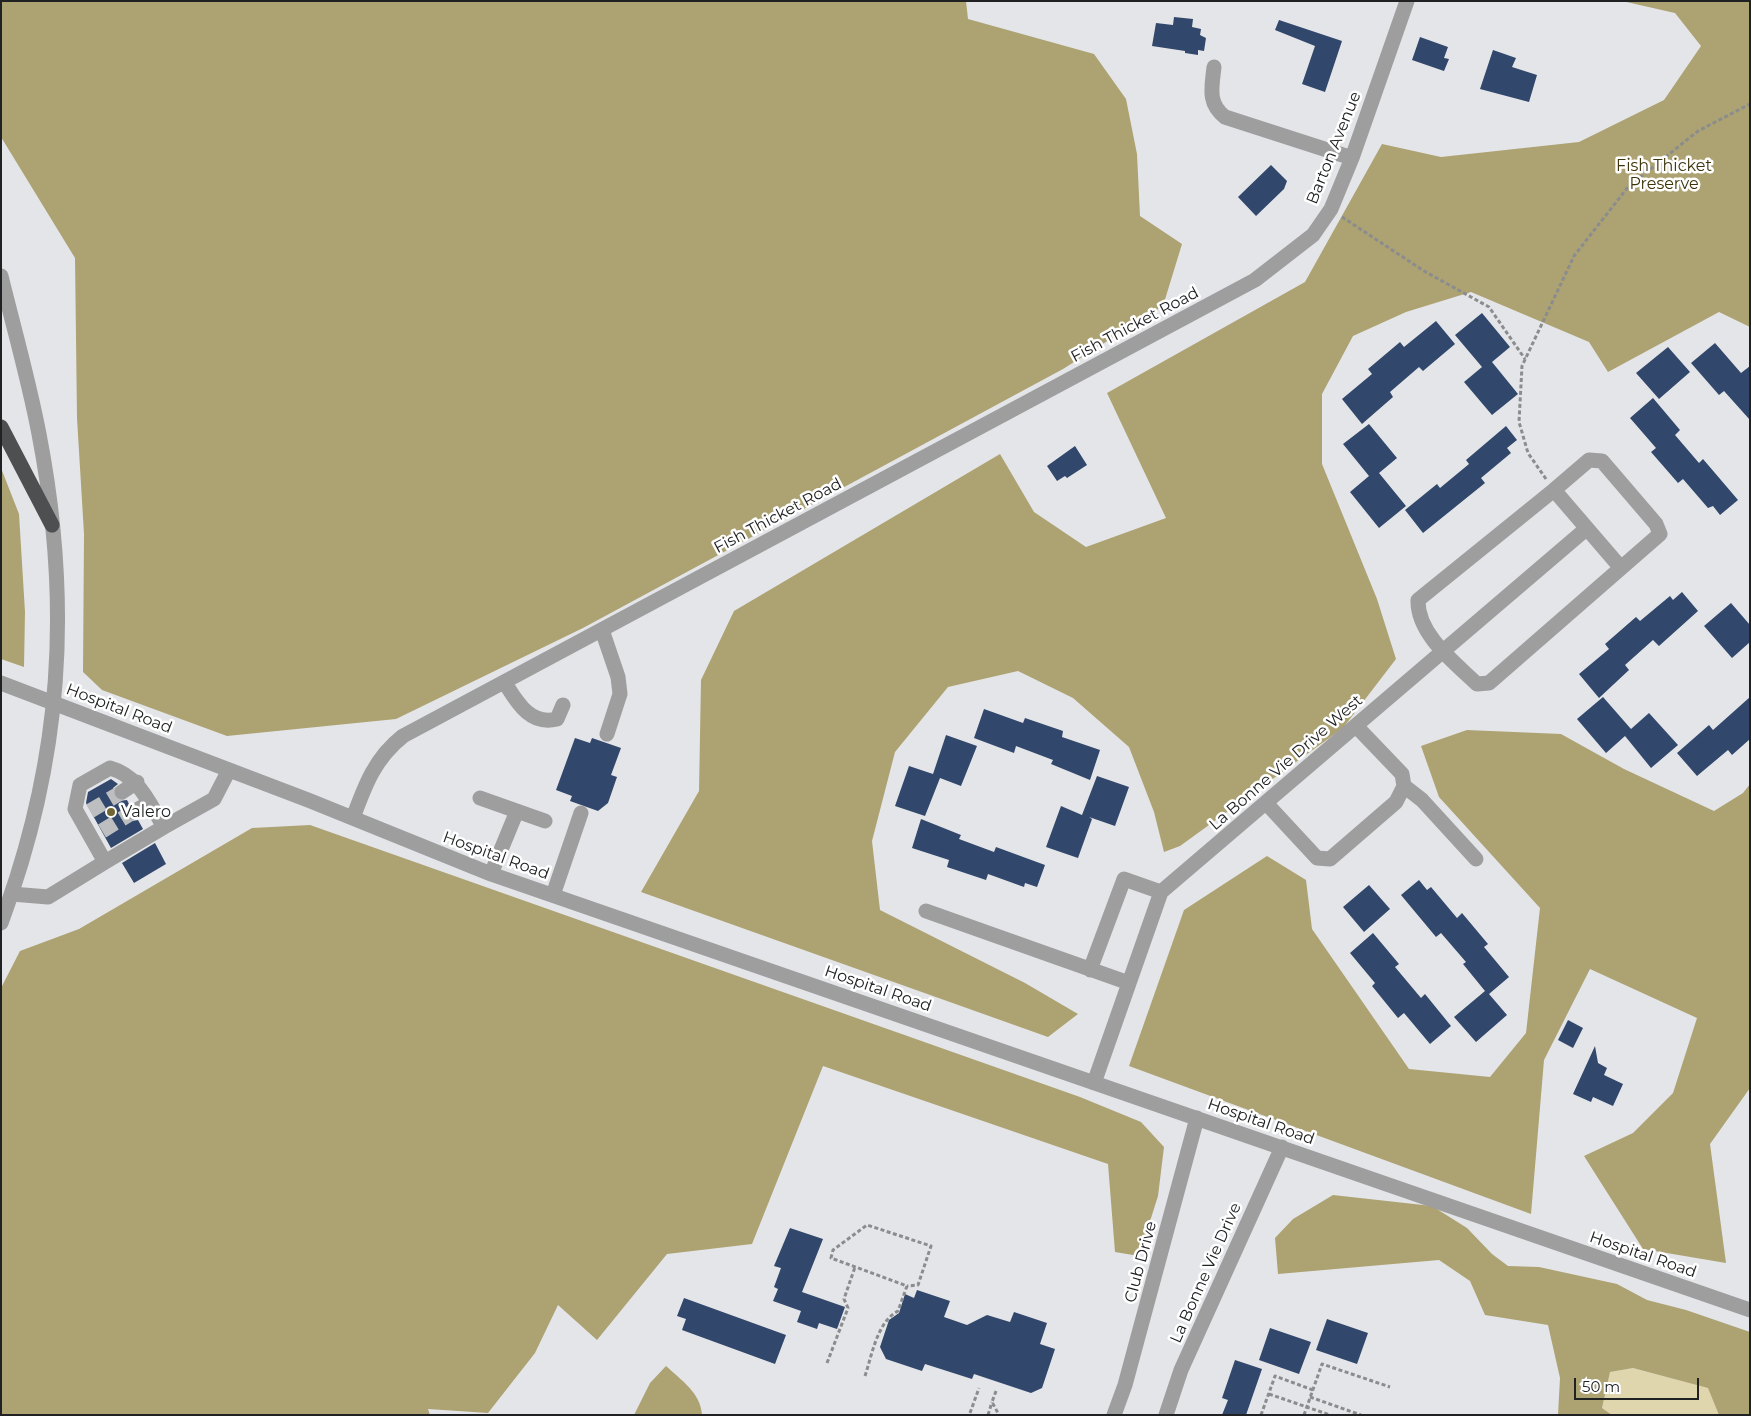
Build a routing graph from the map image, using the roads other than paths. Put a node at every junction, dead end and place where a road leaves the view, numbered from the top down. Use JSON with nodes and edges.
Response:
{"nodes":[{"id":1,"x":1407,"y":1,"type":"edge"},
{"id":2,"x":1214,"y":67,"type":"dead end"},
{"id":3,"x":1352,"y":158,"type":"junction"},
{"id":4,"x":1,"y":276,"type":"edge"},
{"id":5,"x":1255,"y":280,"type":"joint"},
{"id":6,"x":1,"y":427,"type":"edge"},
{"id":7,"x":1554,"y":490,"type":"junction"},
{"id":8,"x":52,"y":525,"type":"junction"},
{"id":9,"x":1586,"y":529,"type":"junction"},
{"id":10,"x":1621,"y":568,"type":"junction"},
{"id":11,"x":602,"y":630,"type":"junction"},
{"id":12,"x":1444,"y":651,"type":"junction"},
{"id":13,"x":1,"y":683,"type":"edge"},
{"id":14,"x":504,"y":683,"type":"junction"},
{"id":15,"x":54,"y":703,"type":"junction"},
{"id":16,"x":563,"y":705,"type":"dead end"},
{"id":17,"x":1356,"y":726,"type":"junction"},
{"id":18,"x":607,"y":734,"type":"dead end"},
{"id":19,"x":229,"y":770,"type":"junction"},
{"id":20,"x":137,"y":782,"type":"junction"},
{"id":21,"x":1404,"y":786,"type":"junction"},
{"id":22,"x":122,"y":792,"type":"tunnel mouth"},
{"id":23,"x":480,"y":798,"type":"dead end"},
{"id":24,"x":149,"y":803,"type":"junction"},
{"id":25,"x":1266,"y":803,"type":"junction"},
{"id":26,"x":517,"y":811,"type":"junction"},
{"id":27,"x":133,"y":812,"type":"tunnel mouth"},
{"id":28,"x":581,"y":813,"type":"dead end"},
{"id":29,"x":353,"y":818,"type":"junction"},
{"id":30,"x":545,"y":821,"type":"dead end"},
{"id":31,"x":164,"y":827,"type":"junction"},
{"id":32,"x":1476,"y":859,"type":"dead end"},
{"id":33,"x":105,"y":862,"type":"junction"},
{"id":34,"x":491,"y":874,"type":"junction"},
{"id":35,"x":1161,"y":892,"type":"junction"},
{"id":36,"x":12,"y":894,"type":"junction"},
{"id":37,"x":553,"y":895,"type":"junction"},
{"id":38,"x":926,"y":911,"type":"dead end"},
{"id":39,"x":1,"y":923,"type":"edge"},
{"id":40,"x":1090,"y":970,"type":"junction"},
{"id":41,"x":1129,"y":983,"type":"junction"},
{"id":42,"x":1094,"y":1083,"type":"junction"},
{"id":43,"x":1197,"y":1118,"type":"junction"},
{"id":44,"x":1282,"y":1147,"type":"junction"},
{"id":45,"x":1750,"y":1310,"type":"edge"},
{"id":46,"x":1114,"y":1415,"type":"edge"},
{"id":47,"x":1166,"y":1415,"type":"edge"}],
"edges":[{"from":1,"to":3,"type":"street","name":"Barton Avenue"},
{"from":2,"to":3,"type":"street"},
{"from":3,"to":5,"type":"street","name":"Barton Avenue"},
{"from":4,"to":8,"type":"street"},
{"from":5,"to":11,"type":"street","name":"Fish Thicket Road"},
{"from":6,"to":8,"type":"highway"},
{"from":7,"to":9,"type":"street"},
{"from":7,"to":10,"type":"street"},
{"from":7,"to":12,"type":"street"},
{"from":8,"to":15,"type":"street"},
{"from":9,"to":10,"type":"street"},
{"from":9,"to":12,"type":"street","name":"La Bonne Vie Drive West"},
{"from":10,"to":12,"type":"street"},
{"from":11,"to":14,"type":"street","name":"Fish Thicket Road"},
{"from":11,"to":18,"type":"street"},
{"from":12,"to":17,"type":"street","name":"La Bonne Vie Drive West"},
{"from":13,"to":15,"type":"street","name":"Hospital Road"},
{"from":14,"to":16,"type":"street"},
{"from":14,"to":29,"type":"street","name":"Fish Thicket Road"},
{"from":15,"to":19,"type":"street","name":"Hospital Road"},
{"from":15,"to":36,"type":"street"},
{"from":17,"to":21,"type":"street"},
{"from":17,"to":25,"type":"street","name":"La Bonne Vie Drive West"},
{"from":19,"to":29,"type":"street","name":"Hospital Road"},
{"from":19,"to":31,"type":"street"},
{"from":20,"to":22,"type":"street"},
{"from":20,"to":24,"type":"street"},
{"from":20,"to":33,"type":"street"},
{"from":21,"to":25,"type":"street"},
{"from":21,"to":32,"type":"street"},
{"from":23,"to":26,"type":"street"},
{"from":24,"to":27,"type":"street"},
{"from":24,"to":31,"type":"street"},
{"from":25,"to":35,"type":"street","name":"La Bonne Vie Drive West"},
{"from":26,"to":30,"type":"street"},
{"from":26,"to":34,"type":"street"},
{"from":28,"to":37,"type":"street"},
{"from":29,"to":34,"type":"street","name":"Hospital Road"},
{"from":31,"to":33,"type":"street"},
{"from":33,"to":36,"type":"street"},
{"from":34,"to":37,"type":"street","name":"Hospital Road"},
{"from":35,"to":40,"type":"street"},
{"from":35,"to":41,"type":"street"},
{"from":36,"to":39,"type":"street"},
{"from":37,"to":42,"type":"street","name":"Hospital Road"},
{"from":38,"to":40,"type":"street"},
{"from":40,"to":41,"type":"street"},
{"from":41,"to":42,"type":"street"},
{"from":42,"to":43,"type":"street","name":"Hospital Road"},
{"from":43,"to":44,"type":"street","name":"Hospital Road"},
{"from":43,"to":46,"type":"street","name":"Club Drive"},
{"from":44,"to":45,"type":"street","name":"Hospital Road"},
{"from":44,"to":47,"type":"street","name":"La Bonne Vie Drive"}]}
